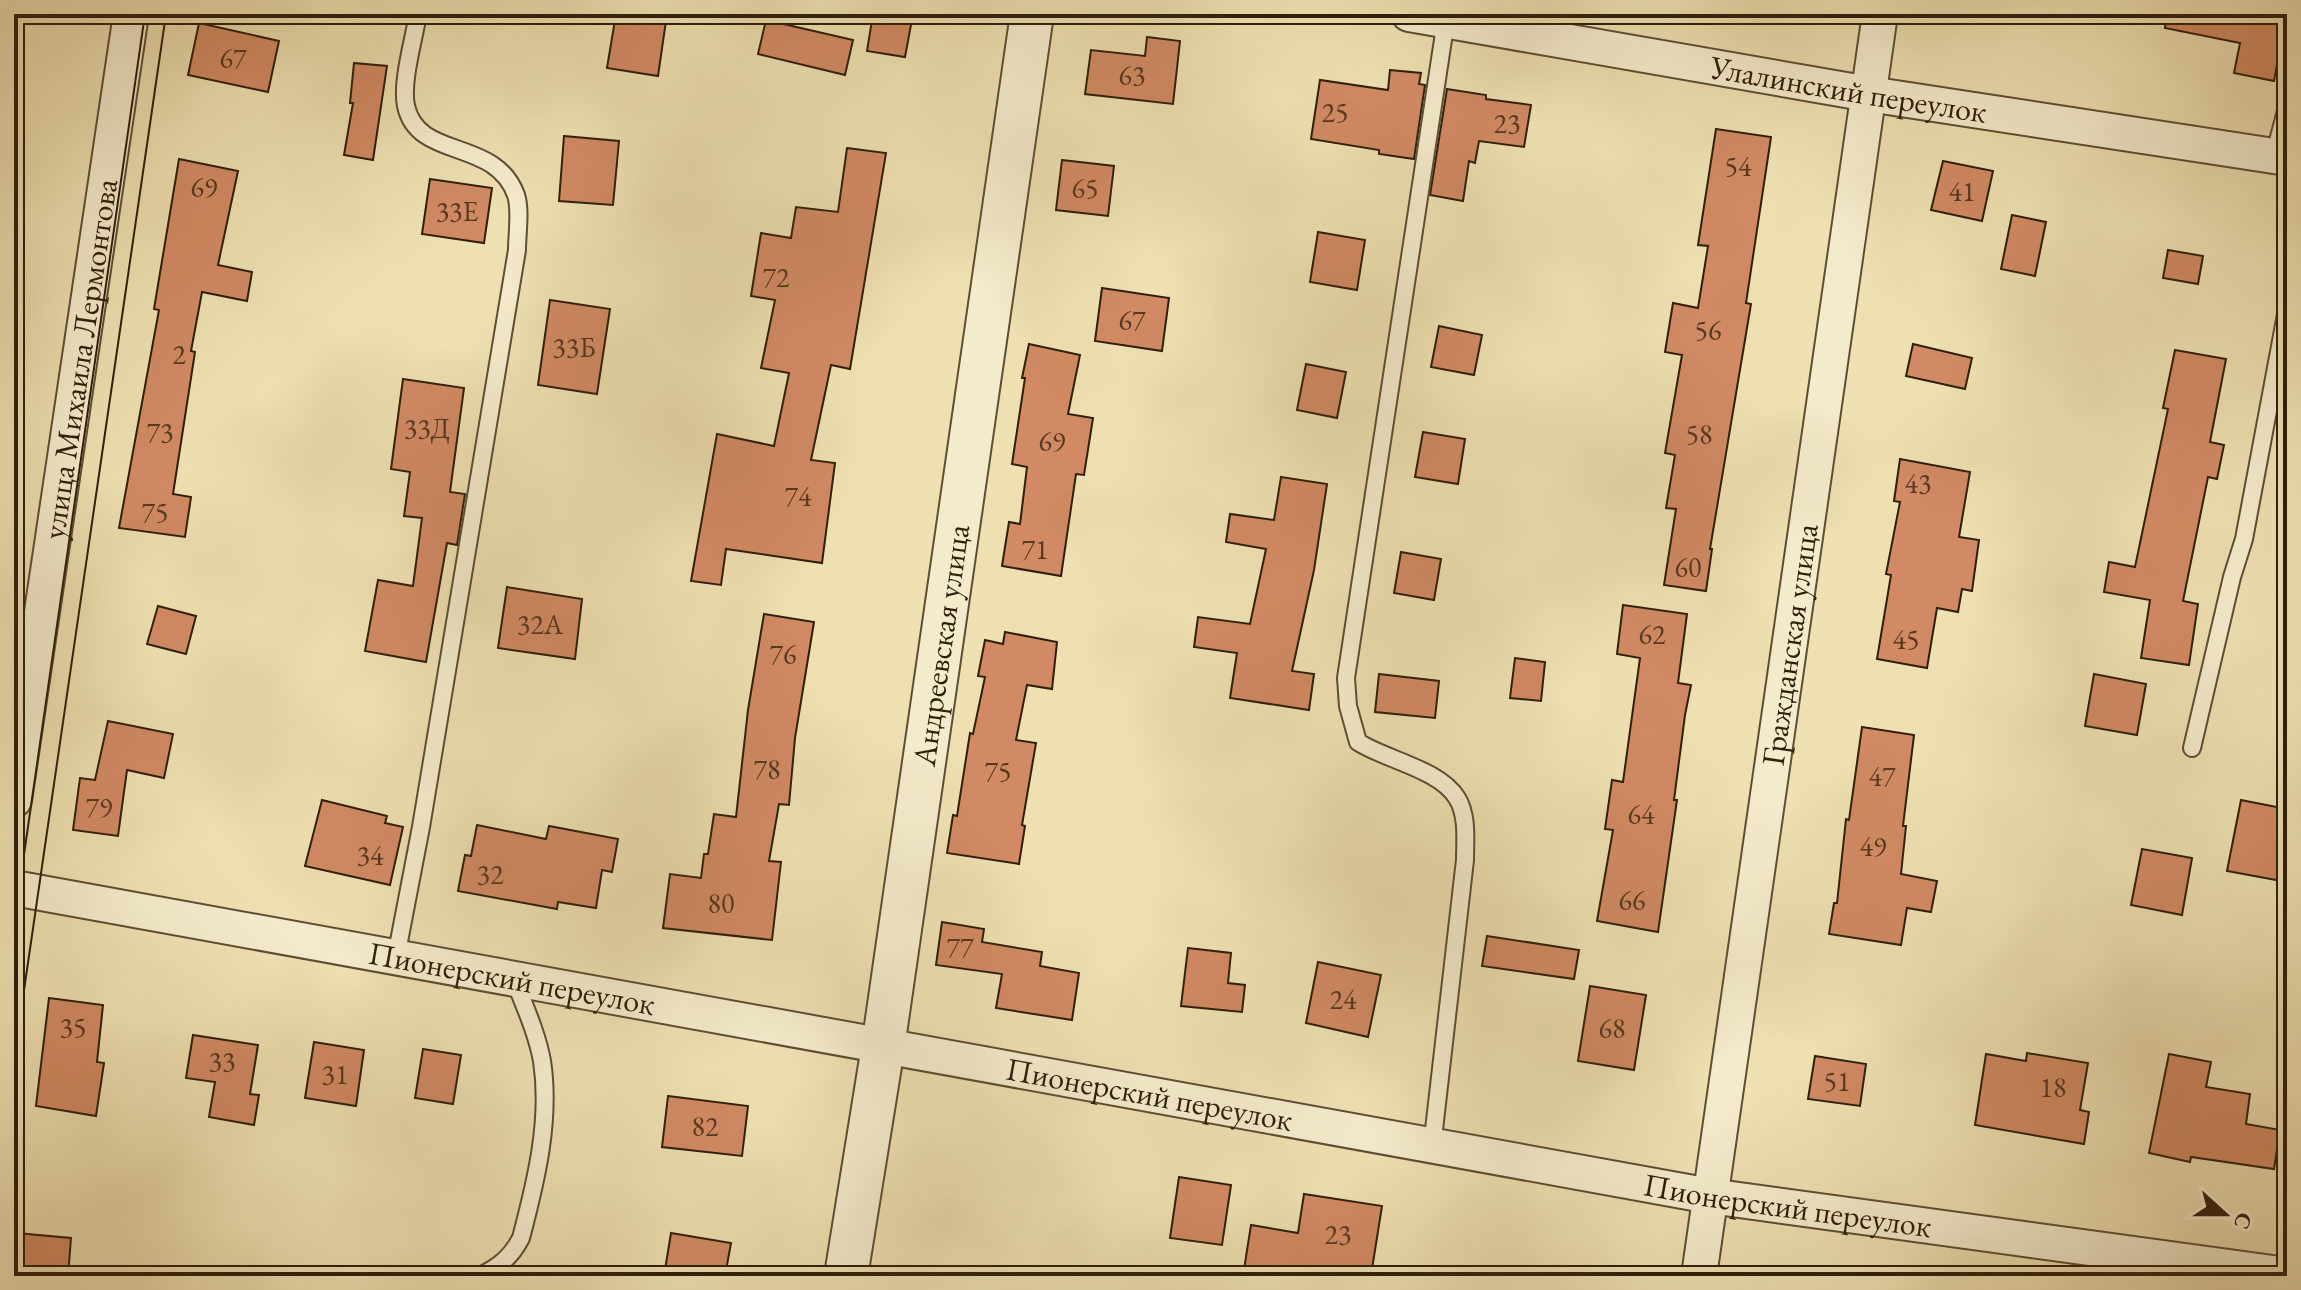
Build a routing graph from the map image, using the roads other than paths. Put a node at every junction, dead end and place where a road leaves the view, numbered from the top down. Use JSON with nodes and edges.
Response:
{"nodes":[{"id":1,"x":131,"y":14,"type":"edge"},
{"id":2,"x":418,"y":14,"type":"edge"},
{"id":3,"x":1032,"y":14,"type":"edge"},
{"id":4,"x":1409,"y":14,"type":"edge"},
{"id":5,"x":1880,"y":14,"type":"edge"},
{"id":6,"x":1446,"y":20,"type":"junction"},
{"id":7,"x":1869,"y":94,"type":"junction"},
{"id":8,"x":2287,"y":107,"type":"edge"},
{"id":9,"x":2280,"y":157,"type":"edge"},
{"id":10,"x":2287,"y":309,"type":"edge"},
{"id":11,"x":2192,"y":748,"type":"dead end"},
{"id":12,"x":14,"y":800,"type":"edge"},
{"id":13,"x":14,"y":888,"type":"edge"},
{"id":14,"x":396,"y":957,"type":"junction"},
{"id":15,"x":514,"y":979,"type":"junction"},
{"id":16,"x":883,"y":1047,"type":"junction"},
{"id":17,"x":1432,"y":1147,"type":"junction"},
{"id":18,"x":1710,"y":1196,"type":"junction"},
{"id":19,"x":2118,"y":1264,"type":"edge"},
{"id":20,"x":2287,"y":1275,"type":"edge"},
{"id":21,"x":480,"y":1276,"type":"edge"},
{"id":22,"x":846,"y":1276,"type":"edge"},
{"id":23,"x":1699,"y":1276,"type":"edge"}],
"edges":[{"from":1,"to":12,"type":"street","name":"улица Михаила Лермонтова"},
{"from":2,"to":14,"type":"lane"},
{"from":3,"to":16,"type":"street","name":"Андреевская улица"},
{"from":4,"to":6,"type":"street","name":"Улалинский переулок"},
{"from":5,"to":7,"type":"street","name":"Гражданская улица"},
{"from":6,"to":7,"type":"street","name":"Улалинский переулок"},
{"from":6,"to":17,"type":"lane"},
{"from":7,"to":9,"type":"street","name":"Улалинский переулок"},
{"from":7,"to":18,"type":"street","name":"Гражданская улица"},
{"from":8,"to":9,"type":"lane"},
{"from":10,"to":11,"type":"lane"},
{"from":13,"to":14,"type":"street","name":"Пионерский переулок"},
{"from":14,"to":15,"type":"street","name":"Пионерский переулок"},
{"from":15,"to":16,"type":"street","name":"Пионерский переулок"},
{"from":15,"to":21,"type":"lane"},
{"from":16,"to":17,"type":"street","name":"Пионерский переулок"},
{"from":16,"to":22,"type":"street","name":"Андреевская улица"},
{"from":17,"to":18,"type":"street","name":"Пионерский переулок"},
{"from":18,"to":19,"type":"street","name":"Пионерский переулок"},
{"from":18,"to":23,"type":"street","name":"Гражданская улица"},
{"from":19,"to":20,"type":"street","name":"Пионерский переулок"}]}
